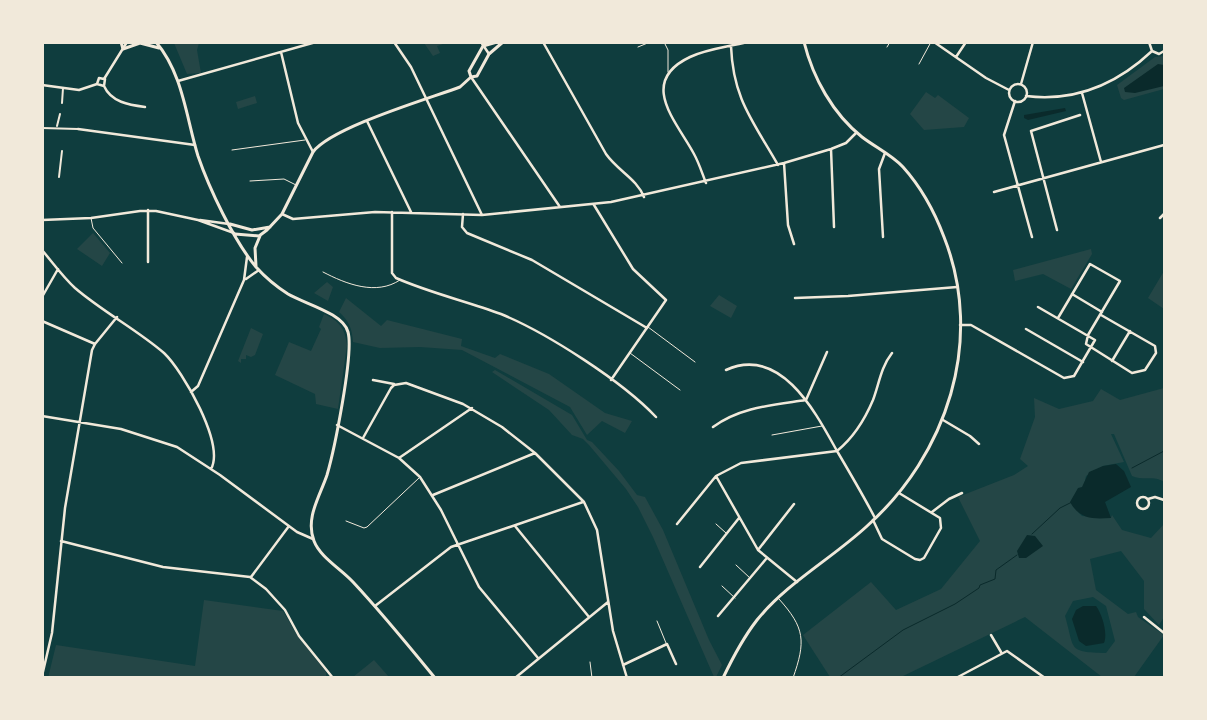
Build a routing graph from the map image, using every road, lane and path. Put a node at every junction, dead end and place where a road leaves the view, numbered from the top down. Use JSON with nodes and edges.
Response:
{"nodes":[{"id":1,"x":121,"y":42,"type":"edge"},
{"id":2,"x":127,"y":42,"type":"edge"},
{"id":3,"x":316,"y":42,"type":"edge"},
{"id":4,"x":394,"y":42,"type":"edge"},
{"id":5,"x":497,"y":42,"type":"edge"},
{"id":6,"x":502,"y":42,"type":"edge"},
{"id":7,"x":543,"y":42,"type":"edge"},
{"id":8,"x":650,"y":42,"type":"edge"},
{"id":9,"x":664,"y":42,"type":"edge"},
{"id":10,"x":746,"y":42,"type":"edge"},
{"id":11,"x":804,"y":42,"type":"edge"},
{"id":12,"x":890,"y":42,"type":"edge"},
{"id":13,"x":932,"y":42,"type":"edge"},
{"id":14,"x":966,"y":42,"type":"edge"},
{"id":15,"x":1033,"y":42,"type":"edge"},
{"id":16,"x":1150,"y":42,"type":"edge"},
{"id":17,"x":482,"y":44,"type":"edge"},
{"id":18,"x":158,"y":45,"type":"edge"},
{"id":19,"x":731,"y":46,"type":"junction"},
{"id":20,"x":638,"y":47,"type":"dead end"},
{"id":21,"x":887,"y":47,"type":"dead end"},
{"id":22,"x":123,"y":49,"type":"junction"},
{"id":23,"x":1152,"y":51,"type":"junction"},
{"id":24,"x":1164,"y":51,"type":"edge"},
{"id":25,"x":281,"y":52,"type":"junction"},
{"id":26,"x":490,"y":54,"type":"junction"},
{"id":27,"x":956,"y":57,"type":"junction"},
{"id":28,"x":919,"y":64,"type":"dead end"},
{"id":29,"x":668,"y":76,"type":"junction"},
{"id":30,"x":471,"y":77,"type":"junction"},
{"id":31,"x":104,"y":78,"type":"junction"},
{"id":32,"x":178,"y":81,"type":"junction"},
{"id":33,"x":42,"y":84,"type":"edge"},
{"id":34,"x":97,"y":84,"type":"junction"},
{"id":35,"x":1020,"y":84,"type":"junction"},
{"id":36,"x":104,"y":86,"type":"junction"},
{"id":37,"x":64,"y":88,"type":"junction"},
{"id":38,"x":1009,"y":90,"type":"junction"},
{"id":39,"x":1082,"y":93,"type":"junction"},
{"id":40,"x":1026,"y":96,"type":"junction"},
{"id":41,"x":426,"y":99,"type":"junction"},
{"id":42,"x":62,"y":102,"type":"dead end"},
{"id":43,"x":1015,"y":102,"type":"junction"},
{"id":44,"x":145,"y":108,"type":"dead end"},
{"id":45,"x":60,"y":114,"type":"dead end"},
{"id":46,"x":1080,"y":115,"type":"dead end"},
{"id":47,"x":367,"y":120,"type":"junction"},
{"id":48,"x":42,"y":128,"type":"edge"},
{"id":49,"x":57,"y":128,"type":"junction"},
{"id":50,"x":78,"y":129,"type":"joint"},
{"id":51,"x":856,"y":133,"type":"junction"},
{"id":52,"x":305,"y":140,"type":"junction"},
{"id":53,"x":195,"y":145,"type":"junction"},
{"id":54,"x":1164,"y":145,"type":"edge"},
{"id":55,"x":831,"y":149,"type":"junction"},
{"id":56,"x":232,"y":150,"type":"dead end"},
{"id":57,"x":62,"y":151,"type":"dead end"},
{"id":58,"x":313,"y":152,"type":"junction"},
{"id":59,"x":885,"y":154,"type":"junction"},
{"id":60,"x":1101,"y":162,"type":"junction"},
{"id":61,"x":784,"y":163,"type":"junction"},
{"id":62,"x":778,"y":165,"type":"junction"},
{"id":63,"x":59,"y":177,"type":"dead end"},
{"id":64,"x":1044,"y":178,"type":"junction"},
{"id":65,"x":250,"y":181,"type":"dead end"},
{"id":66,"x":706,"y":183,"type":"junction"},
{"id":67,"x":296,"y":185,"type":"junction"},
{"id":68,"x":1017,"y":186,"type":"junction"},
{"id":69,"x":994,"y":192,"type":"dead end"},
{"id":70,"x":644,"y":197,"type":"junction"},
{"id":71,"x":593,"y":204,"type":"junction"},
{"id":72,"x":560,"y":207,"type":"junction"},
{"id":73,"x":148,"y":210,"type":"junction"},
{"id":74,"x":392,"y":212,"type":"junction"},
{"id":75,"x":410,"y":212,"type":"junction"},
{"id":76,"x":282,"y":214,"type":"junction"},
{"id":77,"x":463,"y":214,"type":"junction"},
{"id":78,"x":1164,"y":214,"type":"edge"},
{"id":79,"x":482,"y":215,"type":"junction"},
{"id":80,"x":91,"y":218,"type":"junction"},
{"id":81,"x":1160,"y":218,"type":"dead end"},
{"id":82,"x":42,"y":220,"type":"edge"},
{"id":83,"x":198,"y":220,"type":"junction"},
{"id":84,"x":230,"y":224,"type":"junction"},
{"id":85,"x":271,"y":227,"type":"junction"},
{"id":86,"x":834,"y":227,"type":"dead end"},
{"id":87,"x":1057,"y":230,"type":"dead end"},
{"id":88,"x":235,"y":234,"type":"junction"},
{"id":89,"x":261,"y":235,"type":"junction"},
{"id":90,"x":883,"y":237,"type":"dead end"},
{"id":91,"x":1032,"y":237,"type":"dead end"},
{"id":92,"x":794,"y":244,"type":"dead end"},
{"id":93,"x":42,"y":250,"type":"edge"},
{"id":94,"x":247,"y":255,"type":"junction"},
{"id":95,"x":148,"y":262,"type":"dead end"},
{"id":96,"x":122,"y":263,"type":"dead end"},
{"id":97,"x":257,"y":268,"type":"junction"},
{"id":98,"x":58,"y":269,"type":"junction"},
{"id":99,"x":323,"y":272,"type":"dead end"},
{"id":100,"x":244,"y":280,"type":"junction"},
{"id":101,"x":400,"y":280,"type":"junction"},
{"id":102,"x":957,"y":287,"type":"junction"},
{"id":103,"x":1072,"y":294,"type":"junction"},
{"id":104,"x":42,"y":297,"type":"edge"},
{"id":105,"x":795,"y":298,"type":"dead end"},
{"id":106,"x":1038,"y":307,"type":"dead end"},
{"id":107,"x":1102,"y":313,"type":"junction"},
{"id":108,"x":117,"y":317,"type":"junction"},
{"id":109,"x":1058,"y":318,"type":"junction"},
{"id":110,"x":42,"y":321,"type":"edge"},
{"id":111,"x":960,"y":325,"type":"junction"},
{"id":112,"x":647,"y":327,"type":"junction"},
{"id":113,"x":1026,"y":329,"type":"dead end"},
{"id":114,"x":1130,"y":331,"type":"junction"},
{"id":115,"x":1088,"y":335,"type":"junction"},
{"id":116,"x":95,"y":344,"type":"junction"},
{"id":117,"x":1091,"y":348,"type":"junction"},
{"id":118,"x":827,"y":352,"type":"dead end"},
{"id":119,"x":630,"y":353,"type":"junction"},
{"id":120,"x":892,"y":353,"type":"dead end"},
{"id":121,"x":1112,"y":361,"type":"junction"},
{"id":122,"x":695,"y":362,"type":"dead end"},
{"id":123,"x":1083,"y":362,"type":"junction"},
{"id":124,"x":726,"y":370,"type":"dead end"},
{"id":125,"x":373,"y":380,"type":"dead end"},
{"id":126,"x":611,"y":380,"type":"junction"},
{"id":127,"x":394,"y":384,"type":"junction"},
{"id":128,"x":680,"y":390,"type":"dead end"},
{"id":129,"x":190,"y":392,"type":"junction"},
{"id":130,"x":806,"y":400,"type":"junction"},
{"id":131,"x":472,"y":408,"type":"junction"},
{"id":132,"x":42,"y":416,"type":"edge"},
{"id":133,"x":656,"y":417,"type":"dead end"},
{"id":134,"x":943,"y":420,"type":"junction"},
{"id":135,"x":78,"y":422,"type":"junction"},
{"id":136,"x":338,"y":425,"type":"junction"},
{"id":137,"x":823,"y":426,"type":"junction"},
{"id":138,"x":713,"y":427,"type":"dead end"},
{"id":139,"x":772,"y":435,"type":"dead end"},
{"id":140,"x":363,"y":438,"type":"junction"},
{"id":141,"x":979,"y":444,"type":"dead end"},
{"id":142,"x":837,"y":451,"type":"junction"},
{"id":143,"x":535,"y":453,"type":"junction"},
{"id":144,"x":399,"y":458,"type":"junction"},
{"id":145,"x":211,"y":469,"type":"junction"},
{"id":146,"x":716,"y":476,"type":"junction"},
{"id":147,"x":420,"y":477,"type":"junction"},
{"id":148,"x":898,"y":492,"type":"junction"},
{"id":149,"x":962,"y":493,"type":"dead end"},
{"id":150,"x":433,"y":496,"type":"junction"},
{"id":151,"x":1148,"y":499,"type":"junction"},
{"id":152,"x":1164,"y":500,"type":"edge"},
{"id":153,"x":584,"y":502,"type":"junction"},
{"id":154,"x":794,"y":504,"type":"dead end"},
{"id":155,"x":932,"y":512,"type":"junction"},
{"id":156,"x":739,"y":518,"type":"junction"},
{"id":157,"x":874,"y":519,"type":"junction"},
{"id":158,"x":346,"y":521,"type":"dead end"},
{"id":159,"x":677,"y":524,"type":"dead end"},
{"id":160,"x":716,"y":524,"type":"dead end"},
{"id":161,"x":289,"y":526,"type":"junction"},
{"id":162,"x":515,"y":526,"type":"junction"},
{"id":163,"x":726,"y":533,"type":"junction"},
{"id":164,"x":313,"y":539,"type":"junction"},
{"id":165,"x":61,"y":541,"type":"junction"},
{"id":166,"x":459,"y":545,"type":"junction"},
{"id":167,"x":758,"y":550,"type":"junction"},
{"id":168,"x":766,"y":559,"type":"junction"},
{"id":169,"x":736,"y":565,"type":"dead end"},
{"id":170,"x":700,"y":567,"type":"dead end"},
{"id":171,"x":250,"y":577,"type":"junction"},
{"id":172,"x":750,"y":579,"type":"junction"},
{"id":173,"x":797,"y":582,"type":"junction"},
{"id":174,"x":722,"y":586,"type":"dead end"},
{"id":175,"x":735,"y":598,"type":"junction"},
{"id":176,"x":778,"y":598,"type":"junction"},
{"id":177,"x":608,"y":602,"type":"junction"},
{"id":178,"x":375,"y":606,"type":"junction"},
{"id":179,"x":718,"y":616,"type":"dead end"},
{"id":180,"x":589,"y":617,"type":"junction"},
{"id":181,"x":1144,"y":617,"type":"dead end"},
{"id":182,"x":657,"y":621,"type":"dead end"},
{"id":183,"x":1164,"y":633,"type":"edge"},
{"id":184,"x":991,"y":635,"type":"dead end"},
{"id":185,"x":667,"y":644,"type":"junction"},
{"id":186,"x":1001,"y":652,"type":"junction"},
{"id":187,"x":538,"y":658,"type":"junction"},
{"id":188,"x":590,"y":662,"type":"dead end"},
{"id":189,"x":676,"y":664,"type":"dead end"},
{"id":190,"x":623,"y":665,"type":"junction"},
{"id":191,"x":42,"y":676,"type":"edge"},
{"id":192,"x":333,"y":678,"type":"edge"},
{"id":193,"x":435,"y":678,"type":"edge"},
{"id":194,"x":515,"y":678,"type":"edge"},
{"id":195,"x":592,"y":678,"type":"edge"},
{"id":196,"x":627,"y":678,"type":"edge"},
{"id":197,"x":724,"y":678,"type":"edge"},
{"id":198,"x":793,"y":678,"type":"edge"},
{"id":199,"x":956,"y":678,"type":"edge"},
{"id":200,"x":1045,"y":678,"type":"edge"}],
"edges":[{"from":1,"to":22,"type":"street"},
{"from":2,"to":22,"type":"street"},
{"from":3,"to":25,"type":"street"},
{"from":4,"to":41,"type":"street"},
{"from":5,"to":17,"type":"street"},
{"from":6,"to":26,"type":"street"},
{"from":7,"to":70,"type":"street"},
{"from":8,"to":20,"type":"lane"},
{"from":9,"to":29,"type":"lane"},
{"from":10,"to":19,"type":"street"},
{"from":11,"to":51,"type":"street"},
{"from":12,"to":21,"type":"lane"},
{"from":13,"to":27,"type":"street"},
{"from":13,"to":28,"type":"lane"},
{"from":14,"to":27,"type":"street"},
{"from":15,"to":35,"type":"street"},
{"from":16,"to":23,"type":"street"},
{"from":17,"to":26,"type":"street"},
{"from":17,"to":30,"type":"street"},
{"from":18,"to":22,"type":"street"},
{"from":18,"to":32,"type":"street"},
{"from":19,"to":29,"type":"street"},
{"from":19,"to":62,"type":"street"},
{"from":22,"to":31,"type":"street"},
{"from":23,"to":24,"type":"street"},
{"from":23,"to":39,"type":"street"},
{"from":25,"to":32,"type":"street"},
{"from":25,"to":52,"type":"street"},
{"from":26,"to":30,"type":"street"},
{"from":27,"to":38,"type":"street"},
{"from":29,"to":66,"type":"street"},
{"from":30,"to":41,"type":"street"},
{"from":30,"to":72,"type":"street"},
{"from":31,"to":34,"type":"street"},
{"from":31,"to":36,"type":"street"},
{"from":32,"to":53,"type":"street"},
{"from":33,"to":37,"type":"street"},
{"from":34,"to":36,"type":"street"},
{"from":34,"to":37,"type":"street"},
{"from":35,"to":38,"type":"street"},
{"from":35,"to":40,"type":"street"},
{"from":36,"to":44,"type":"street"},
{"from":37,"to":42,"type":"street"},
{"from":38,"to":43,"type":"street"},
{"from":39,"to":40,"type":"street"},
{"from":39,"to":60,"type":"street"},
{"from":40,"to":43,"type":"street"},
{"from":41,"to":47,"type":"street"},
{"from":41,"to":79,"type":"street"},
{"from":43,"to":68,"type":"street"},
{"from":45,"to":49,"type":"street"},
{"from":46,"to":64,"type":"street"},
{"from":47,"to":58,"type":"street"},
{"from":47,"to":75,"type":"street"},
{"from":48,"to":49,"type":"street"},
{"from":49,"to":50,"type":"street"},
{"from":50,"to":53,"type":"street"},
{"from":51,"to":55,"type":"street"},
{"from":51,"to":59,"type":"street"},
{"from":52,"to":56,"type":"lane"},
{"from":52,"to":58,"type":"street"},
{"from":53,"to":84,"type":"street"},
{"from":54,"to":60,"type":"street"},
{"from":55,"to":61,"type":"street"},
{"from":55,"to":86,"type":"street"},
{"from":57,"to":63,"type":"street"},
{"from":58,"to":67,"type":"street"},
{"from":59,"to":90,"type":"street"},
{"from":59,"to":102,"type":"street"},
{"from":60,"to":64,"type":"street"},
{"from":61,"to":62,"type":"street"},
{"from":61,"to":92,"type":"street"},
{"from":62,"to":66,"type":"street"},
{"from":64,"to":68,"type":"street"},
{"from":64,"to":87,"type":"street"},
{"from":65,"to":67,"type":"lane"},
{"from":66,"to":70,"type":"street"},
{"from":67,"to":76,"type":"street"},
{"from":68,"to":69,"type":"street"},
{"from":68,"to":91,"type":"street"},
{"from":70,"to":71,"type":"street"},
{"from":71,"to":72,"type":"street"},
{"from":71,"to":112,"type":"street"},
{"from":72,"to":79,"type":"street"},
{"from":73,"to":80,"type":"street"},
{"from":73,"to":83,"type":"street"},
{"from":73,"to":95,"type":"street"},
{"from":74,"to":75,"type":"street"},
{"from":74,"to":76,"type":"street"},
{"from":74,"to":101,"type":"street"},
{"from":75,"to":77,"type":"street"},
{"from":76,"to":85,"type":"street"},
{"from":77,"to":79,"type":"street"},
{"from":77,"to":112,"type":"street"},
{"from":78,"to":81,"type":"street"},
{"from":80,"to":82,"type":"street"},
{"from":80,"to":96,"type":"lane"},
{"from":83,"to":84,"type":"street"},
{"from":83,"to":88,"type":"street"},
{"from":84,"to":85,"type":"street"},
{"from":84,"to":88,"type":"street"},
{"from":85,"to":89,"type":"street"},
{"from":88,"to":89,"type":"street"},
{"from":88,"to":94,"type":"street"},
{"from":89,"to":97,"type":"street"},
{"from":93,"to":98,"type":"street"},
{"from":94,"to":97,"type":"street"},
{"from":94,"to":100,"type":"street"},
{"from":97,"to":100,"type":"street"},
{"from":97,"to":136,"type":"street"},
{"from":98,"to":104,"type":"street"},
{"from":98,"to":108,"type":"street"},
{"from":99,"to":101,"type":"lane"},
{"from":100,"to":129,"type":"street"},
{"from":101,"to":126,"type":"street"},
{"from":102,"to":105,"type":"street"},
{"from":102,"to":111,"type":"street"},
{"from":103,"to":107,"type":"street"},
{"from":103,"to":107,"type":"street"},
{"from":103,"to":109,"type":"street"},
{"from":106,"to":109,"type":"street"},
{"from":107,"to":114,"type":"street"},
{"from":107,"to":115,"type":"street"},
{"from":108,"to":116,"type":"street"},
{"from":108,"to":129,"type":"street"},
{"from":109,"to":115,"type":"street"},
{"from":110,"to":116,"type":"street"},
{"from":111,"to":123,"type":"street"},
{"from":111,"to":134,"type":"street"},
{"from":112,"to":119,"type":"street"},
{"from":112,"to":122,"type":"lane"},
{"from":113,"to":123,"type":"street"},
{"from":114,"to":121,"type":"street"},
{"from":114,"to":121,"type":"street"},
{"from":115,"to":117,"type":"street"},
{"from":115,"to":117,"type":"street"},
{"from":116,"to":135,"type":"street"},
{"from":117,"to":121,"type":"street"},
{"from":117,"to":123,"type":"street"},
{"from":118,"to":130,"type":"street"},
{"from":119,"to":126,"type":"street"},
{"from":119,"to":128,"type":"lane"},
{"from":120,"to":142,"type":"street"},
{"from":124,"to":130,"type":"street"},
{"from":125,"to":127,"type":"street"},
{"from":126,"to":133,"type":"street"},
{"from":127,"to":131,"type":"street"},
{"from":127,"to":140,"type":"street"},
{"from":129,"to":145,"type":"street"},
{"from":130,"to":137,"type":"street"},
{"from":130,"to":138,"type":"street"},
{"from":131,"to":143,"type":"street"},
{"from":131,"to":144,"type":"street"},
{"from":132,"to":135,"type":"street"},
{"from":134,"to":141,"type":"street"},
{"from":134,"to":148,"type":"street"},
{"from":135,"to":145,"type":"street"},
{"from":135,"to":165,"type":"street"},
{"from":136,"to":140,"type":"street"},
{"from":136,"to":164,"type":"street"},
{"from":137,"to":139,"type":"lane"},
{"from":137,"to":142,"type":"street"},
{"from":140,"to":144,"type":"street"},
{"from":142,"to":146,"type":"street"},
{"from":142,"to":157,"type":"street"},
{"from":143,"to":150,"type":"street"},
{"from":143,"to":153,"type":"street"},
{"from":144,"to":147,"type":"street"},
{"from":145,"to":161,"type":"street"},
{"from":146,"to":156,"type":"street"},
{"from":146,"to":159,"type":"street"},
{"from":147,"to":150,"type":"street"},
{"from":147,"to":158,"type":"lane"},
{"from":148,"to":155,"type":"street"},
{"from":148,"to":157,"type":"street"},
{"from":149,"to":155,"type":"street"},
{"from":150,"to":166,"type":"street"},
{"from":151,"to":151,"type":"street"},
{"from":151,"to":152,"type":"street"},
{"from":153,"to":162,"type":"street"},
{"from":153,"to":177,"type":"street"},
{"from":154,"to":167,"type":"street"},
{"from":155,"to":157,"type":"street"},
{"from":156,"to":163,"type":"street"},
{"from":156,"to":167,"type":"street"},
{"from":157,"to":173,"type":"street"},
{"from":160,"to":163,"type":"lane"},
{"from":161,"to":164,"type":"street"},
{"from":161,"to":171,"type":"street"},
{"from":162,"to":166,"type":"street"},
{"from":162,"to":180,"type":"street"},
{"from":163,"to":170,"type":"street"},
{"from":164,"to":178,"type":"street"},
{"from":165,"to":171,"type":"street"},
{"from":165,"to":191,"type":"street"},
{"from":166,"to":178,"type":"street"},
{"from":166,"to":187,"type":"street"},
{"from":167,"to":168,"type":"street"},
{"from":168,"to":172,"type":"street"},
{"from":168,"to":173,"type":"street"},
{"from":169,"to":172,"type":"lane"},
{"from":171,"to":192,"type":"street"},
{"from":172,"to":175,"type":"street"},
{"from":173,"to":176,"type":"street"},
{"from":174,"to":175,"type":"lane"},
{"from":175,"to":179,"type":"street"},
{"from":176,"to":197,"type":"street"},
{"from":176,"to":198,"type":"lane"},
{"from":177,"to":180,"type":"street"},
{"from":177,"to":190,"type":"street"},
{"from":178,"to":193,"type":"street"},
{"from":180,"to":187,"type":"street"},
{"from":181,"to":183,"type":"street"},
{"from":182,"to":185,"type":"lane"},
{"from":184,"to":186,"type":"street"},
{"from":185,"to":189,"type":"street"},
{"from":185,"to":190,"type":"street"},
{"from":186,"to":199,"type":"street"},
{"from":186,"to":200,"type":"street"},
{"from":187,"to":194,"type":"street"},
{"from":188,"to":195,"type":"lane"},
{"from":190,"to":196,"type":"street"}]}
